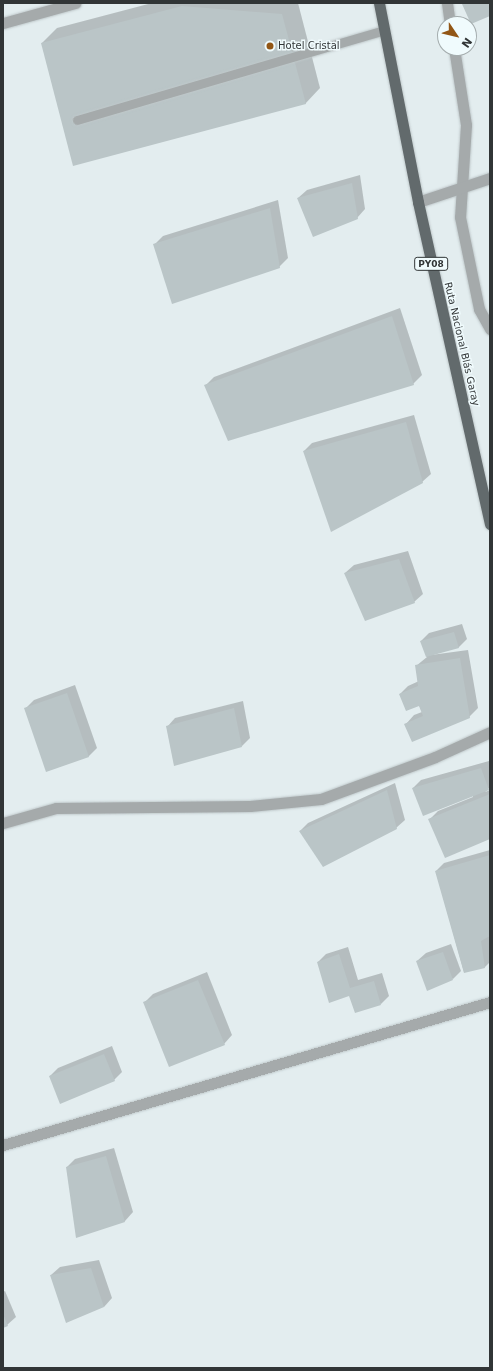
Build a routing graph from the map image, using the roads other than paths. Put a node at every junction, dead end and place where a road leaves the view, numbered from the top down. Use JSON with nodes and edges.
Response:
{"nodes":[{"id":1,"x":75,"y":3,"type":"edge"},
{"id":2,"x":379,"y":3,"type":"edge"},
{"id":3,"x":447,"y":3,"type":"edge"},
{"id":4,"x":449,"y":16,"type":"edge"},
{"id":5,"x":3,"y":23,"type":"edge"},
{"id":6,"x":384,"y":30,"type":"junction"},
{"id":7,"x":455,"y":56,"type":"edge"},
{"id":8,"x":77,"y":120,"type":"dead end"},
{"id":9,"x":490,"y":178,"type":"edge"},
{"id":10,"x":462,"y":187,"type":"junction"},
{"id":11,"x":418,"y":202,"type":"junction"},
{"id":12,"x":490,"y":329,"type":"edge"},
{"id":13,"x":490,"y":524,"type":"edge"},
{"id":14,"x":490,"y":732,"type":"edge"},
{"id":15,"x":3,"y":823,"type":"edge"},
{"id":16,"x":490,"y":1002,"type":"edge"},
{"id":17,"x":3,"y":1145,"type":"edge"}],
"edges":[{"from":1,"to":5,"type":"street"},
{"from":2,"to":6,"type":"highway","name":"Ruta Nacional Blás Garay","number":"PY08"},
{"from":3,"to":4,"type":"street"},
{"from":6,"to":8,"type":"lane"},
{"from":6,"to":11,"type":"highway","name":"Ruta Nacional Blás Garay","number":"PY08"},
{"from":7,"to":10,"type":"street"},
{"from":9,"to":10,"type":"street"},
{"from":10,"to":11,"type":"street"},
{"from":10,"to":12,"type":"street"},
{"from":11,"to":13,"type":"highway","name":"Ruta Nacional Blás Garay","number":"PY08"},
{"from":14,"to":15,"type":"street"},
{"from":16,"to":17,"type":"street"}]}
